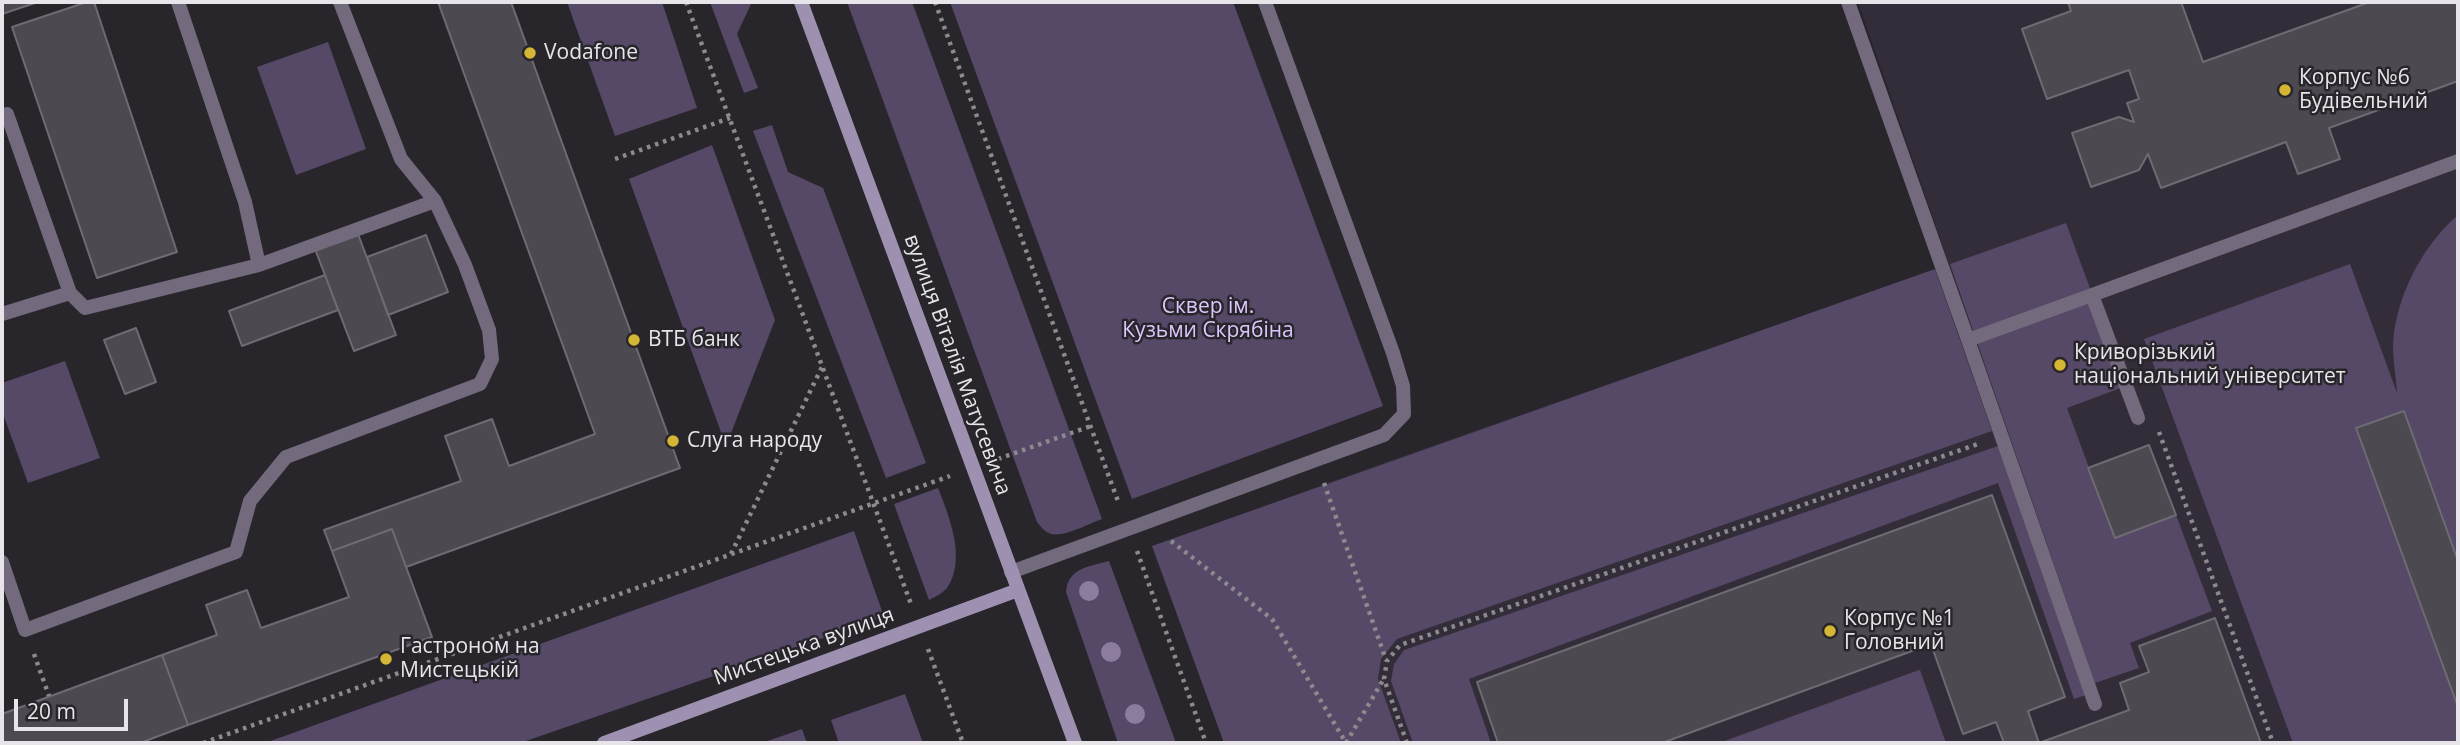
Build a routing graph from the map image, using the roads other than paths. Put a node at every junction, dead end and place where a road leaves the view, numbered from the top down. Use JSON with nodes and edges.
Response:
{"nodes":[{"id":1,"x":178,"y":2,"type":"edge"},
{"id":2,"x":340,"y":2,"type":"edge"},
{"id":3,"x":800,"y":2,"type":"edge"},
{"id":4,"x":1265,"y":2,"type":"edge"},
{"id":5,"x":1848,"y":2,"type":"edge"},
{"id":6,"x":2,"y":116,"type":"edge"},
{"id":7,"x":2458,"y":161,"type":"edge"},
{"id":8,"x":435,"y":201,"type":"junction"},
{"id":9,"x":259,"y":265,"type":"junction"},
{"id":10,"x":70,"y":293,"type":"junction"},
{"id":11,"x":2092,"y":295,"type":"junction"},
{"id":12,"x":2,"y":314,"type":"edge"},
{"id":13,"x":1968,"y":340,"type":"junction"},
{"id":14,"x":2138,"y":418,"type":"road end"},
{"id":15,"x":2,"y":562,"type":"edge"},
{"id":16,"x":1011,"y":572,"type":"junction"},
{"id":17,"x":1018,"y":590,"type":"junction"},
{"id":18,"x":2095,"y":704,"type":"dead end"},
{"id":19,"x":604,"y":743,"type":"edge"},
{"id":20,"x":1075,"y":743,"type":"edge"}],
"edges":[{"from":1,"to":9,"type":"lane"},
{"from":2,"to":8,"type":"lane"},
{"from":3,"to":16,"type":"street","name":"вулиця Віталія Матусевича"},
{"from":4,"to":16,"type":"lane"},
{"from":5,"to":13,"type":"lane"},
{"from":6,"to":10,"type":"lane"},
{"from":7,"to":11,"type":"lane"},
{"from":8,"to":9,"type":"lane"},
{"from":8,"to":15,"type":"lane"},
{"from":9,"to":10,"type":"lane"},
{"from":10,"to":12,"type":"lane"},
{"from":11,"to":13,"type":"lane"},
{"from":11,"to":14,"type":"lane"},
{"from":13,"to":18,"type":"lane"},
{"from":16,"to":17,"type":"street","name":"вулиця Віталія Матусевича"},
{"from":17,"to":19,"type":"street","name":"Мистецька вулиця"},
{"from":17,"to":20,"type":"street","name":"вулиця Віталія Матусевича"}]}
